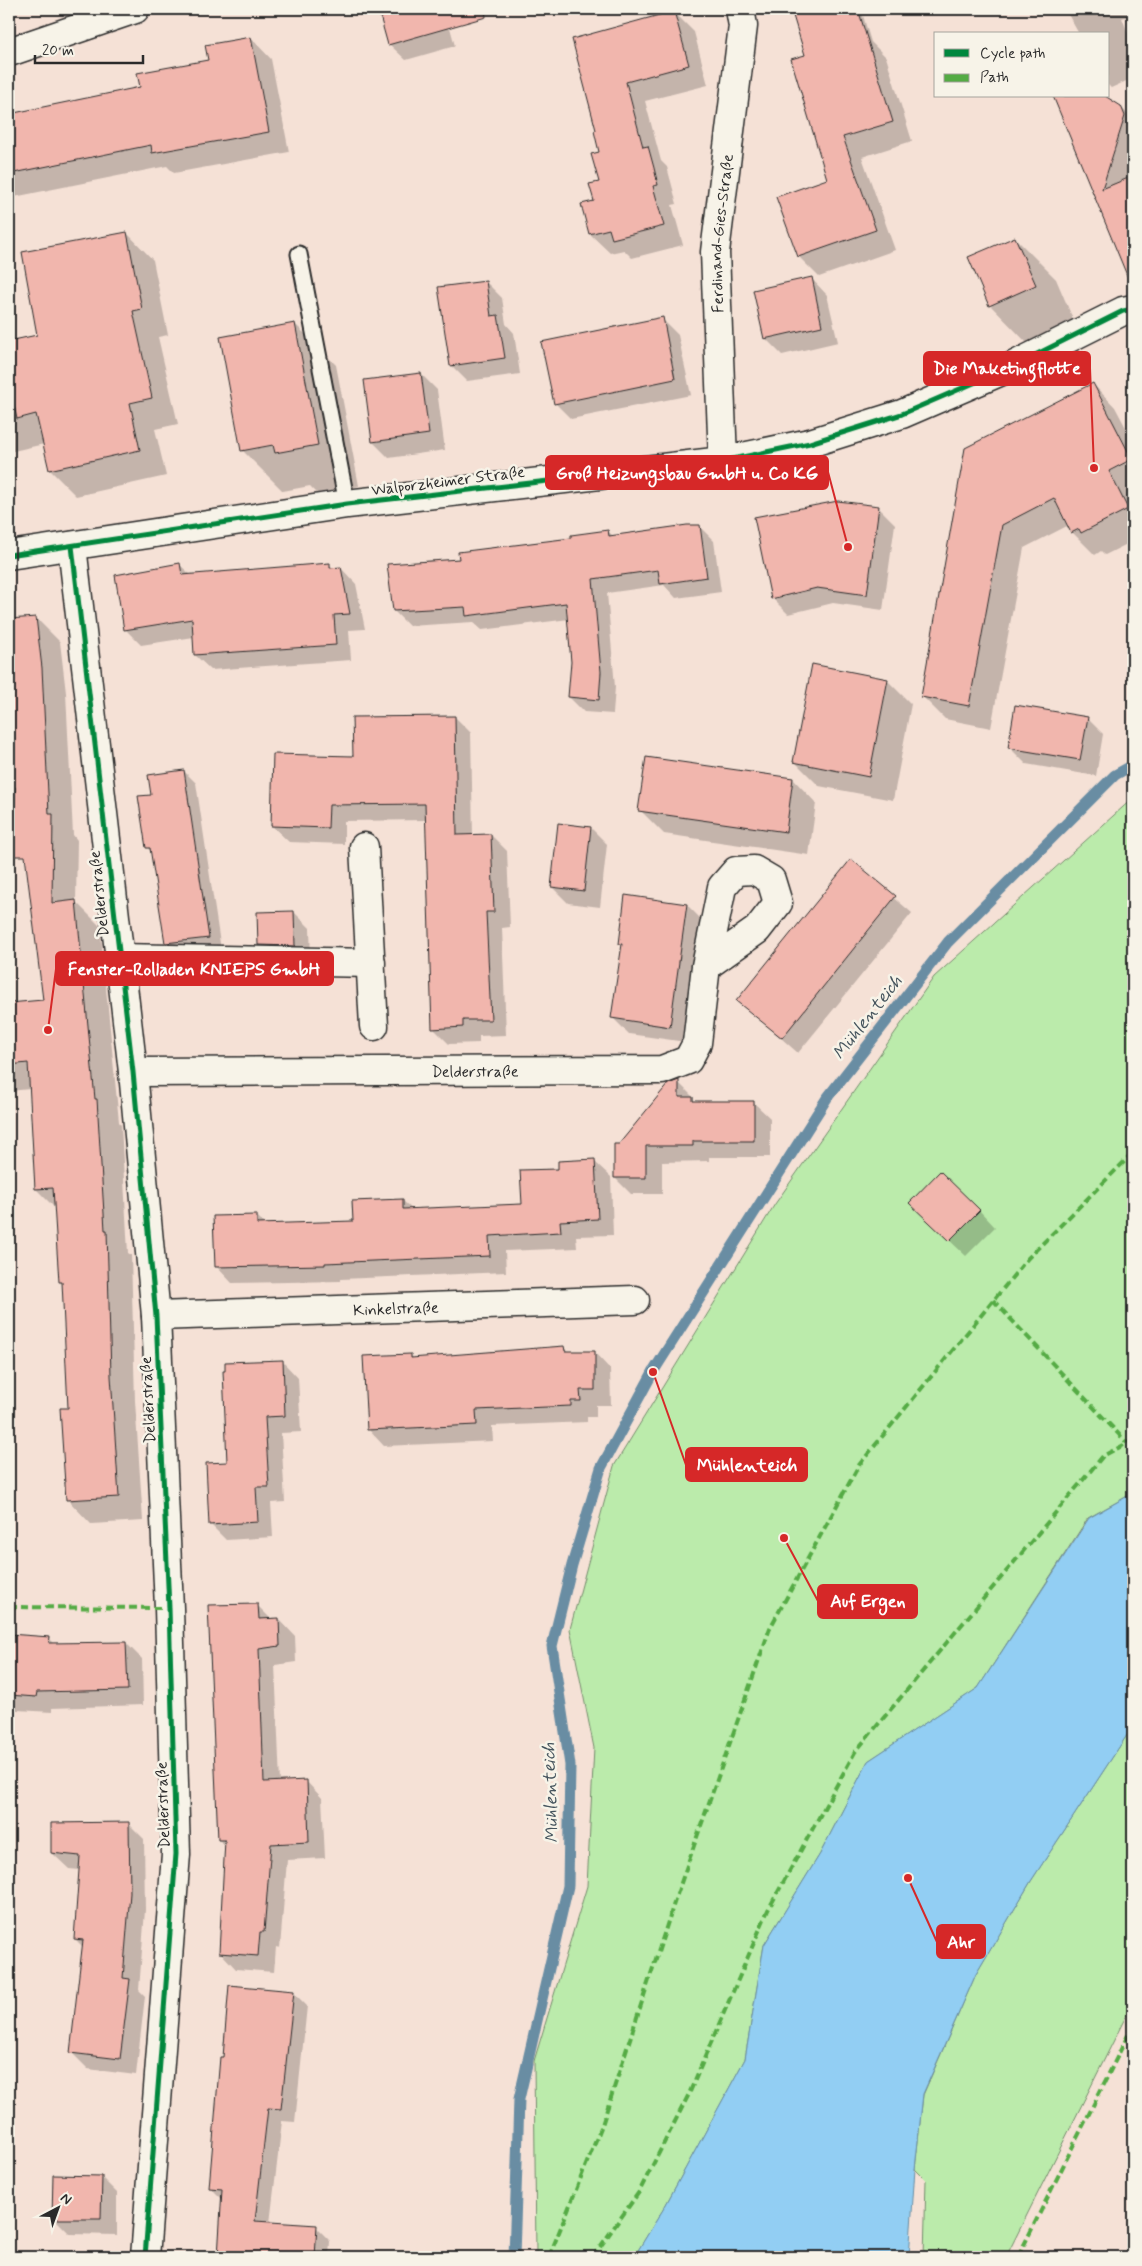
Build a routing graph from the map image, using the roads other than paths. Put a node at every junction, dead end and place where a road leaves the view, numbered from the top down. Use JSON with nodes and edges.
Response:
{"nodes":[{"id":1,"x":135,"y":9,"type":"edge"},
{"id":2,"x":740,"y":9,"type":"edge"},
{"id":3,"x":9,"y":52,"type":"edge"},
{"id":4,"x":299,"y":254,"type":"dead end"},
{"id":5,"x":1133,"y":309,"type":"edge"},
{"id":6,"x":723,"y":461,"type":"junction"},
{"id":7,"x":347,"y":504,"type":"junction"},
{"id":8,"x":72,"y":546,"type":"junction"},
{"id":9,"x":9,"y":555,"type":"edge"},
{"id":10,"x":364,"y":847,"type":"dead end"},
{"id":11,"x":118,"y":958,"type":"junction"},
{"id":12,"x":371,"y":963,"type":"junction"},
{"id":13,"x":706,"y":966,"type":"dead end"},
{"id":14,"x":374,"y":1026,"type":"dead end"},
{"id":15,"x":133,"y":1072,"type":"junction"},
{"id":16,"x":635,"y":1300,"type":"dead end"},
{"id":17,"x":156,"y":1316,"type":"junction"},
{"id":18,"x":145,"y":2257,"type":"edge"}],
"edges":[{"from":1,"to":3,"type":"street"},
{"from":2,"to":6,"type":"street","name":"Ferdinand-Gies-Straße"},
{"from":4,"to":7,"type":"lane"},
{"from":5,"to":6,"type":"street","name":"Walporzheimer Straße"},
{"from":6,"to":7,"type":"street","name":"Walporzheimer Straße"},
{"from":7,"to":8,"type":"street","name":"Walporzheimer Straße"},
{"from":8,"to":9,"type":"street","name":"Walporzheimer Straße"},
{"from":8,"to":11,"type":"street","name":"Delderstraße"},
{"from":10,"to":12,"type":"street"},
{"from":11,"to":12,"type":"street"},
{"from":11,"to":15,"type":"street","name":"Delderstraße"},
{"from":12,"to":14,"type":"street"},
{"from":13,"to":15,"type":"street","name":"Delderstraße"},
{"from":15,"to":17,"type":"street","name":"Delderstraße"},
{"from":16,"to":17,"type":"street","name":"Kinkelstraße"},
{"from":17,"to":18,"type":"street","name":"Delderstraße"}]}
